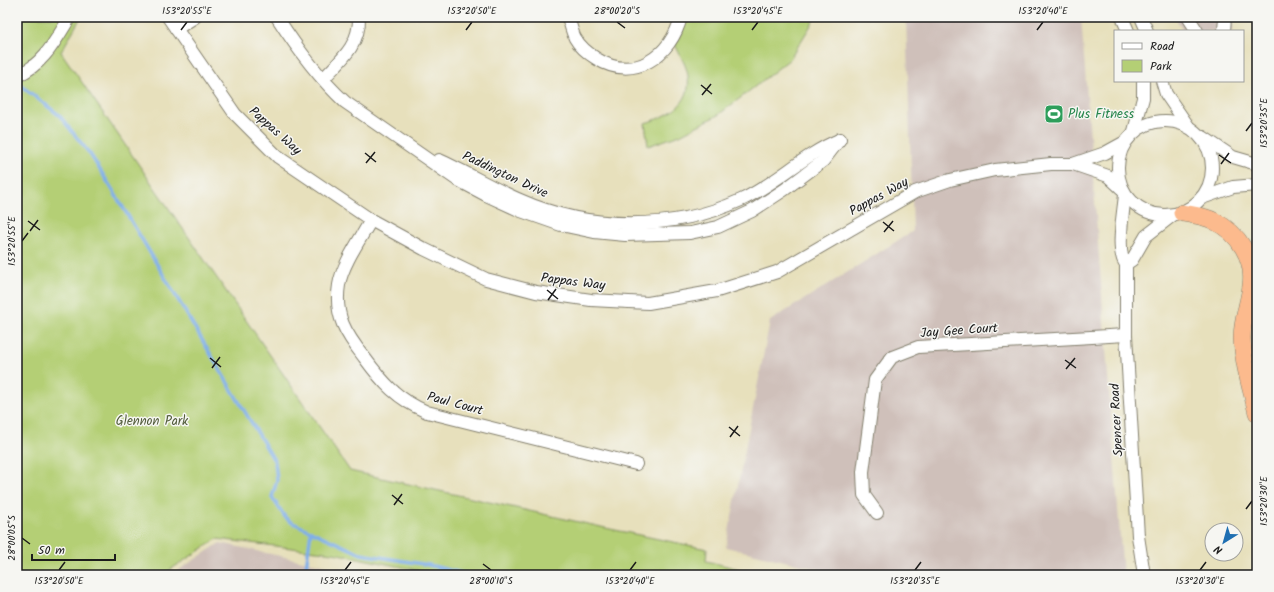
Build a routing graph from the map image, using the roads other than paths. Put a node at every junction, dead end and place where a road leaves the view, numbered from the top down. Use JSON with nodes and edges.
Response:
{"nodes":[{"id":1,"x":70,"y":17,"type":"edge"},
{"id":2,"x":168,"y":17,"type":"edge"},
{"id":3,"x":195,"y":17,"type":"edge"},
{"id":4,"x":277,"y":17,"type":"edge"},
{"id":5,"x":359,"y":17,"type":"edge"},
{"id":6,"x":568,"y":17,"type":"edge"},
{"id":7,"x":681,"y":17,"type":"edge"},
{"id":8,"x":1122,"y":17,"type":"edge"},
{"id":9,"x":1141,"y":17,"type":"edge"},
{"id":10,"x":1188,"y":17,"type":"edge"},
{"id":11,"x":1225,"y":17,"type":"edge"},
{"id":12,"x":176,"y":29,"type":"junction"},
{"id":13,"x":1128,"y":30,"type":"edge"},
{"id":14,"x":1147,"y":30,"type":"edge"},
{"id":15,"x":1196,"y":30,"type":"edge"},
{"id":16,"x":1224,"y":30,"type":"edge"},
{"id":17,"x":17,"y":76,"type":"edge"},
{"id":18,"x":323,"y":80,"type":"junction"},
{"id":19,"x":1143,"y":82,"type":"edge"},
{"id":20,"x":1162,"y":82,"type":"edge"},
{"id":21,"x":1193,"y":130,"type":"junction"},
{"id":22,"x":1134,"y":131,"type":"junction"},
{"id":23,"x":1125,"y":142,"type":"junction"},
{"id":24,"x":419,"y":151,"type":"junction"},
{"id":25,"x":1073,"y":164,"type":"junction"},
{"id":26,"x":1257,"y":164,"type":"edge"},
{"id":27,"x":1257,"y":185,"type":"edge"},
{"id":28,"x":1123,"y":191,"type":"junction"},
{"id":29,"x":1202,"y":198,"type":"junction"},
{"id":30,"x":1177,"y":214,"type":"junction"},
{"id":31,"x":371,"y":220,"type":"junction"},
{"id":32,"x":1126,"y":264,"type":"junction"},
{"id":33,"x":1126,"y":335,"type":"junction"},
{"id":34,"x":1257,"y":413,"type":"edge"},
{"id":35,"x":636,"y":464,"type":"dead end"},
{"id":36,"x":878,"y":513,"type":"dead end"},
{"id":37,"x":1144,"y":575,"type":"edge"}],
"edges":[{"from":1,"to":17,"type":"street"},
{"from":2,"to":12,"type":"street","name":"Pappas Way"},
{"from":3,"to":12,"type":"street"},
{"from":4,"to":18,"type":"street","name":"Paddington Drive"},
{"from":5,"to":18,"type":"street"},
{"from":6,"to":7,"type":"street"},
{"from":8,"to":13,"type":"street"},
{"from":9,"to":14,"type":"street"},
{"from":10,"to":15,"type":"street"},
{"from":11,"to":16,"type":"street"},
{"from":12,"to":31,"type":"street","name":"Pappas Way"},
{"from":18,"to":24,"type":"street","name":"Paddington Drive"},
{"from":19,"to":22,"type":"street"},
{"from":20,"to":21,"type":"street"},
{"from":21,"to":22,"type":"street"},
{"from":21,"to":26,"type":"street"},
{"from":21,"to":29,"type":"street"},
{"from":22,"to":23,"type":"street"},
{"from":23,"to":25,"type":"street","name":"Pappas Way"},
{"from":23,"to":28,"type":"street"},
{"from":24,"to":24,"type":"street","name":"Paddington Drive"},
{"from":25,"to":28,"type":"street","name":"Pappas Way"},
{"from":25,"to":31,"type":"street","name":"Pappas Way"},
{"from":27,"to":29,"type":"street"},
{"from":28,"to":30,"type":"street"},
{"from":28,"to":32,"type":"street","name":"Spencer Road"},
{"from":29,"to":30,"type":"street"},
{"from":30,"to":32,"type":"street"},
{"from":30,"to":34,"type":"highway"},
{"from":31,"to":35,"type":"street","name":"Paul Court"},
{"from":32,"to":33,"type":"street","name":"Spencer Road"},
{"from":33,"to":36,"type":"street","name":"Jay Gee Court"},
{"from":33,"to":37,"type":"street","name":"Spencer Road"}]}
